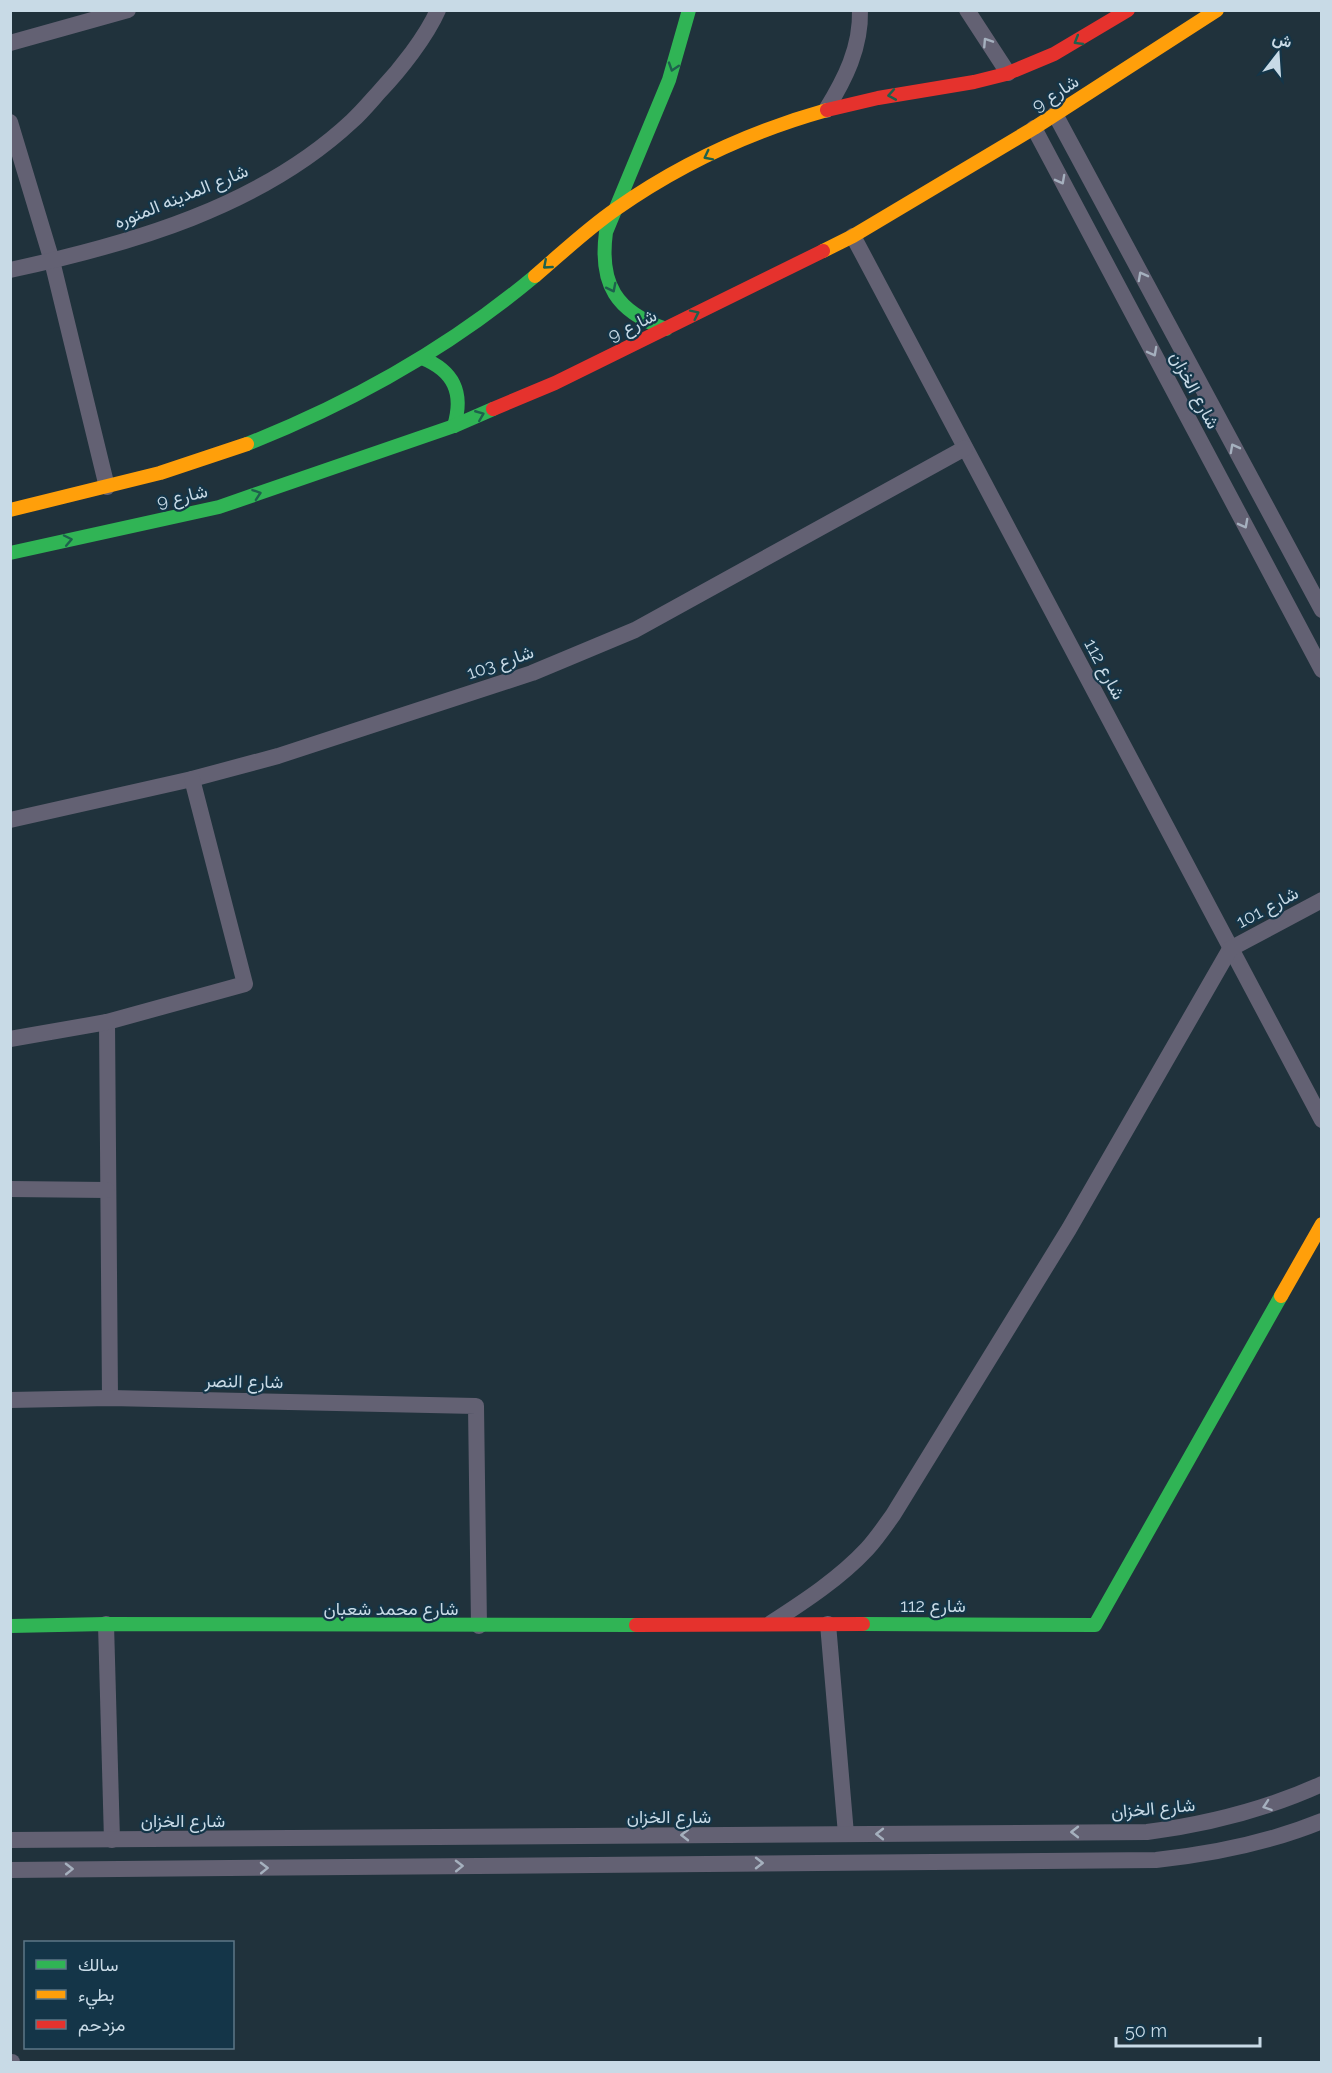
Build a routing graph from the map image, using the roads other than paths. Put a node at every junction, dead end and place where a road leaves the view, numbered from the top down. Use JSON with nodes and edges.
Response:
{"nodes":[{"id":1,"x":128,"y":10,"type":"edge"},
{"id":2,"x":438,"y":10,"type":"edge"},
{"id":3,"x":689,"y":10,"type":"edge"},
{"id":4,"x":860,"y":10,"type":"edge"},
{"id":5,"x":967,"y":10,"type":"edge"},
{"id":6,"x":1128,"y":10,"type":"edge"},
{"id":7,"x":1216,"y":10,"type":"edge"},
{"id":8,"x":10,"y":43,"type":"edge"},
{"id":9,"x":1008,"y":73,"type":"junction"},
{"id":10,"x":826,"y":110,"type":"junction"},
{"id":11,"x":1055,"y":114,"type":"junction"},
{"id":12,"x":10,"y":122,"type":"edge"},
{"id":13,"x":1034,"y":128,"type":"junction"},
{"id":14,"x":615,"y":209,"type":"junction"},
{"id":15,"x":853,"y":236,"type":"junction"},
{"id":16,"x":52,"y":261,"type":"junction"},
{"id":17,"x":10,"y":270,"type":"edge"},
{"id":18,"x":666,"y":328,"type":"junction"},
{"id":19,"x":422,"y":357,"type":"junction"},
{"id":20,"x":454,"y":426,"type":"junction"},
{"id":21,"x":965,"y":448,"type":"junction"},
{"id":22,"x":107,"y":487,"type":"junction"},
{"id":23,"x":10,"y":510,"type":"edge"},
{"id":24,"x":10,"y":553,"type":"edge"},
{"id":25,"x":1322,"y":610,"type":"edge"},
{"id":26,"x":1322,"y":670,"type":"edge"},
{"id":27,"x":192,"y":779,"type":"junction"},
{"id":28,"x":10,"y":820,"type":"edge"},
{"id":29,"x":1322,"y":900,"type":"edge"},
{"id":30,"x":1230,"y":949,"type":"junction"},
{"id":31,"x":107,"y":1022,"type":"junction"},
{"id":32,"x":10,"y":1039,"type":"edge"},
{"id":33,"x":1322,"y":1120,"type":"edge"},
{"id":34,"x":10,"y":1189,"type":"edge"},
{"id":35,"x":107,"y":1190,"type":"junction"},
{"id":36,"x":1322,"y":1224,"type":"edge"},
{"id":37,"x":110,"y":1398,"type":"junction"},
{"id":38,"x":10,"y":1400,"type":"edge"},
{"id":39,"x":106,"y":1624,"type":"junction"},
{"id":40,"x":770,"y":1624,"type":"junction"},
{"id":41,"x":828,"y":1624,"type":"junction"},
{"id":42,"x":10,"y":1626,"type":"edge"},
{"id":43,"x":479,"y":1626,"type":"junction"},
{"id":44,"x":1322,"y":1784,"type":"edge"},
{"id":45,"x":1322,"y":1821,"type":"edge"},
{"id":46,"x":846,"y":1834,"type":"junction"},
{"id":47,"x":555,"y":1836,"type":"junction"},
{"id":48,"x":10,"y":1840,"type":"edge"},
{"id":49,"x":112,"y":1840,"type":"junction"},
{"id":50,"x":559,"y":1865,"type":"junction"},
{"id":51,"x":10,"y":1870,"type":"edge"}],
"edges":[{"from":1,"to":8,"type":"street"},
{"from":2,"to":16,"type":"street","name":"شارع المدينه المنوره"},
{"from":3,"to":14,"type":"main road","one_way":true},
{"from":4,"to":10,"type":"street"},
{"from":9,"to":5,"type":"street","one_way":true},
{"from":6,"to":9,"type":"main road","name":"شارع 9","one_way":true},
{"from":7,"to":11,"type":"main road","name":"شارع 9"},
{"from":9,"to":10,"type":"main road","name":"شارع 9","one_way":true},
{"from":10,"to":14,"type":"main road","name":"شارع 9","one_way":true},
{"from":11,"to":13,"type":"main road","name":"شارع 9"},
{"from":25,"to":11,"type":"street","name":"شارع الخزان","one_way":true},
{"from":12,"to":16,"type":"street"},
{"from":13,"to":15,"type":"main road","name":"شارع 9"},
{"from":13,"to":26,"type":"street","name":"شارع الخزان","one_way":true},
{"from":14,"to":18,"type":"main road","one_way":true},
{"from":14,"to":19,"type":"main road","name":"شارع 9","one_way":true},
{"from":18,"to":15,"type":"main road","name":"شارع 9","one_way":true},
{"from":15,"to":21,"type":"street","name":"شارع 112"},
{"from":16,"to":17,"type":"street","name":"شارع المدينه المنوره"},
{"from":16,"to":22,"type":"street"},
{"from":20,"to":18,"type":"main road","name":"شارع 9","one_way":true},
{"from":19,"to":20,"type":"main road"},
{"from":19,"to":22,"type":"main road","name":"شارع 9"},
{"from":24,"to":20,"type":"main road","name":"شارع 9","one_way":true},
{"from":21,"to":27,"type":"street","name":"شارع 103"},
{"from":21,"to":30,"type":"street","name":"شارع 112"},
{"from":22,"to":23,"type":"main road","name":"شارع 9"},
{"from":27,"to":28,"type":"street","name":"شارع 103"},
{"from":27,"to":31,"type":"street"},
{"from":29,"to":30,"type":"street","name":"شارع 101"},
{"from":30,"to":33,"type":"street","name":"شارع 112"},
{"from":30,"to":40,"type":"street"},
{"from":31,"to":32,"type":"street"},
{"from":31,"to":35,"type":"street"},
{"from":34,"to":35,"type":"street"},
{"from":35,"to":37,"type":"street"},
{"from":36,"to":41,"type":"main road","name":"شارع 112"},
{"from":37,"to":38,"type":"street","name":"شارع النصر"},
{"from":37,"to":43,"type":"street","name":"شارع النصر"},
{"from":39,"to":42,"type":"main road","name":"شارع محمد شعبان"},
{"from":39,"to":43,"type":"main road","name":"شارع محمد شعبان"},
{"from":39,"to":49,"type":"street"},
{"from":40,"to":41,"type":"main road","name":"شارع 112"},
{"from":40,"to":43,"type":"main road","name":"شارع محمد شعبان"},
{"from":41,"to":46,"type":"street"},
{"from":44,"to":46,"type":"street","name":"شارع الخزان","one_way":true},
{"from":50,"to":45,"type":"street","one_way":true},
{"from":46,"to":47,"type":"street","name":"شارع الخزان","one_way":true},
{"from":47,"to":49,"type":"street","name":"شارع الخزان"},
{"from":47,"to":50,"type":"street"},
{"from":48,"to":49,"type":"street","name":"شارع الخزان"},
{"from":51,"to":50,"type":"street","one_way":true}]}
